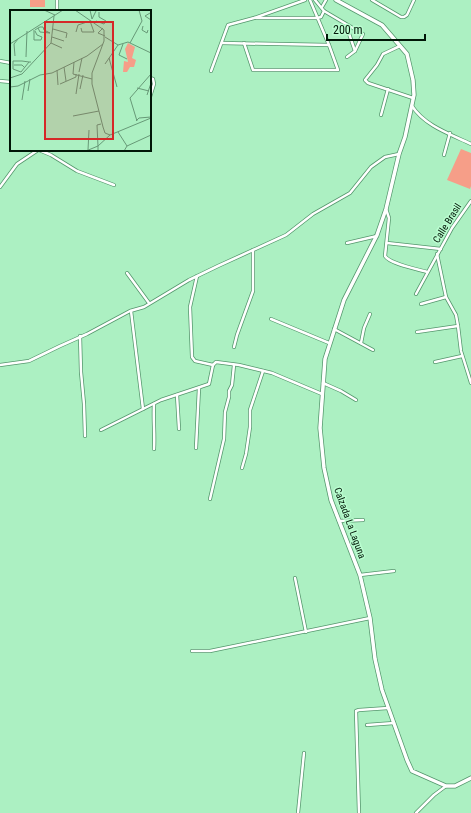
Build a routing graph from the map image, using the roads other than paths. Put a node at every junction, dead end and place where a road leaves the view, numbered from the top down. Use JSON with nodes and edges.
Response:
{"nodes":[{"id":1,"x":305,"y":0,"type":"edge"},
{"id":2,"x":310,"y":0,"type":"edge"},
{"id":3,"x":326,"y":0,"type":"edge"},
{"id":4,"x":336,"y":0,"type":"edge"},
{"id":5,"x":372,"y":0,"type":"edge"},
{"id":6,"x":414,"y":0,"type":"edge"},
{"id":7,"x":317,"y":1,"type":"edge"},
{"id":8,"x":322,"y":7,"type":"junction"},
{"id":9,"x":324,"y":11,"type":"junction"},
{"id":10,"x":254,"y":18,"type":"junction"},
{"id":11,"x":317,"y":18,"type":"junction"},
{"id":12,"x":346,"y":25,"type":"junction"},
{"id":13,"x":222,"y":43,"type":"junction"},
{"id":14,"x":244,"y":44,"type":"junction"},
{"id":15,"x":329,"y":45,"type":"junction"},
{"id":16,"x":400,"y":46,"type":"junction"},
{"id":17,"x":355,"y":51,"type":"junction"},
{"id":18,"x":347,"y":57,"type":"dead end"},
{"id":19,"x":0,"y":61,"type":"edge"},
{"id":20,"x":10,"y":63,"type":"edge"},
{"id":21,"x":211,"y":71,"type":"dead end"},
{"id":22,"x":151,"y":78,"type":"edge"},
{"id":23,"x":0,"y":81,"type":"edge"},
{"id":24,"x":10,"y":82,"type":"edge"},
{"id":25,"x":388,"y":89,"type":"junction"},
{"id":26,"x":151,"y":94,"type":"edge"},
{"id":27,"x":413,"y":98,"type":"junction"},
{"id":28,"x":411,"y":106,"type":"junction"},
{"id":29,"x":381,"y":115,"type":"dead end"},
{"id":30,"x":450,"y":133,"type":"junction"},
{"id":31,"x":471,"y":144,"type":"edge"},
{"id":32,"x":36,"y":151,"type":"edge"},
{"id":33,"x":41,"y":151,"type":"edge"},
{"id":34,"x":399,"y":154,"type":"junction"},
{"id":35,"x":444,"y":154,"type":"dead end"},
{"id":36,"x":114,"y":185,"type":"dead end"},
{"id":37,"x":0,"y":187,"type":"edge"},
{"id":38,"x":471,"y":201,"type":"edge"},
{"id":39,"x":386,"y":209,"type":"junction"},
{"id":40,"x":377,"y":235,"type":"junction"},
{"id":41,"x":347,"y":243,"type":"dead end"},
{"id":42,"x":387,"y":243,"type":"junction"},
{"id":43,"x":441,"y":249,"type":"junction"},
{"id":44,"x":253,"y":250,"type":"junction"},
{"id":45,"x":437,"y":254,"type":"junction"},
{"id":46,"x":427,"y":272,"type":"junction"},
{"id":47,"x":127,"y":273,"type":"dead end"},
{"id":48,"x":197,"y":276,"type":"junction"},
{"id":49,"x":416,"y":294,"type":"dead end"},
{"id":50,"x":446,"y":297,"type":"junction"},
{"id":51,"x":149,"y":303,"type":"junction"},
{"id":52,"x":421,"y":304,"type":"dead end"},
{"id":53,"x":131,"y":311,"type":"junction"},
{"id":54,"x":370,"y":314,"type":"dead end"},
{"id":55,"x":271,"y":319,"type":"dead end"},
{"id":56,"x":458,"y":326,"type":"junction"},
{"id":57,"x":334,"y":329,"type":"junction"},
{"id":58,"x":417,"y":332,"type":"dead end"},
{"id":59,"x":80,"y":336,"type":"junction"},
{"id":60,"x":361,"y":342,"type":"junction"},
{"id":61,"x":330,"y":343,"type":"junction"},
{"id":62,"x":234,"y":347,"type":"dead end"},
{"id":63,"x":373,"y":350,"type":"dead end"},
{"id":64,"x":462,"y":356,"type":"junction"},
{"id":65,"x":435,"y":362,"type":"dead end"},
{"id":66,"x":0,"y":365,"type":"edge"},
{"id":67,"x":213,"y":365,"type":"junction"},
{"id":68,"x":234,"y":365,"type":"junction"},
{"id":69,"x":263,"y":371,"type":"junction"},
{"id":70,"x":323,"y":382,"type":"junction"},
{"id":71,"x":471,"y":383,"type":"edge"},
{"id":72,"x":199,"y":388,"type":"junction"},
{"id":73,"x":322,"y":394,"type":"junction"},
{"id":74,"x":177,"y":395,"type":"junction"},
{"id":75,"x":356,"y":400,"type":"dead end"},
{"id":76,"x":154,"y":404,"type":"junction"},
{"id":77,"x":143,"y":410,"type":"junction"},
{"id":78,"x":179,"y":429,"type":"dead end"},
{"id":79,"x":101,"y":430,"type":"dead end"},
{"id":80,"x":85,"y":436,"type":"dead end"},
{"id":81,"x":196,"y":448,"type":"dead end"},
{"id":82,"x":154,"y":449,"type":"dead end"},
{"id":83,"x":242,"y":468,"type":"dead end"},
{"id":84,"x":210,"y":499,"type":"dead end"},
{"id":85,"x":363,"y":520,"type":"dead end"},
{"id":86,"x":339,"y":521,"type":"junction"},
{"id":87,"x":394,"y":571,"type":"dead end"},
{"id":88,"x":360,"y":575,"type":"junction"},
{"id":89,"x":295,"y":578,"type":"dead end"},
{"id":90,"x":370,"y":618,"type":"junction"},
{"id":91,"x":306,"y":632,"type":"junction"},
{"id":92,"x":192,"y":651,"type":"dead end"},
{"id":93,"x":388,"y":708,"type":"junction"},
{"id":94,"x":394,"y":723,"type":"junction"},
{"id":95,"x":367,"y":725,"type":"dead end"},
{"id":96,"x":304,"y":753,"type":"dead end"},
{"id":97,"x":471,"y":778,"type":"edge"},
{"id":98,"x":446,"y":786,"type":"junction"},
{"id":99,"x":298,"y":813,"type":"edge"},
{"id":100,"x":359,"y":813,"type":"edge"},
{"id":101,"x":416,"y":813,"type":"edge"}],
"edges":[{"from":1,"to":10,"type":"street"},
{"from":2,"to":11,"type":"street"},
{"from":3,"to":8,"type":"street"},
{"from":4,"to":16,"type":"street","name":"Calzada La Laguna"},
{"from":5,"to":6,"type":"street"},
{"from":7,"to":8,"type":"street"},
{"from":8,"to":9,"type":"street"},
{"from":9,"to":11,"type":"street"},
{"from":9,"to":12,"type":"street"},
{"from":10,"to":11,"type":"street"},
{"from":10,"to":13,"type":"street"},
{"from":11,"to":15,"type":"street"},
{"from":12,"to":17,"type":"street"},
{"from":12,"to":17,"type":"street"},
{"from":13,"to":14,"type":"street"},
{"from":13,"to":21,"type":"street"},
{"from":14,"to":15,"type":"street"},
{"from":14,"to":15,"type":"street"},
{"from":16,"to":25,"type":"street"},
{"from":16,"to":27,"type":"street","name":"Calzada La Laguna"},
{"from":17,"to":18,"type":"street"},
{"from":19,"to":20,"type":"street"},
{"from":22,"to":26,"type":"street"},
{"from":23,"to":24,"type":"street"},
{"from":25,"to":27,"type":"street"},
{"from":25,"to":29,"type":"street"},
{"from":27,"to":28,"type":"street","name":"Calzada La Laguna"},
{"from":28,"to":30,"type":"street"},
{"from":28,"to":34,"type":"street","name":"Calzada La Laguna"},
{"from":30,"to":31,"type":"street"},
{"from":30,"to":35,"type":"street"},
{"from":32,"to":37,"type":"street"},
{"from":33,"to":36,"type":"street"},
{"from":34,"to":39,"type":"street","name":"Calzada La Laguna"},
{"from":34,"to":44,"type":"street"},
{"from":38,"to":43,"type":"street","name":"Calle Brasil"},
{"from":39,"to":40,"type":"street","name":"Calzada La Laguna"},
{"from":39,"to":42,"type":"street"},
{"from":40,"to":41,"type":"street"},
{"from":40,"to":57,"type":"street","name":"Calzada La Laguna"},
{"from":42,"to":43,"type":"street"},
{"from":42,"to":46,"type":"street"},
{"from":43,"to":45,"type":"street","name":"Calle Brasil"},
{"from":44,"to":48,"type":"street"},
{"from":44,"to":62,"type":"street"},
{"from":45,"to":46,"type":"street","name":"Calle Brasil"},
{"from":45,"to":50,"type":"street"},
{"from":46,"to":49,"type":"street","name":"Calle Brasil"},
{"from":47,"to":51,"type":"street"},
{"from":48,"to":51,"type":"street"},
{"from":48,"to":67,"type":"street"},
{"from":50,"to":52,"type":"street"},
{"from":50,"to":56,"type":"street"},
{"from":51,"to":53,"type":"street"},
{"from":53,"to":59,"type":"street"},
{"from":53,"to":77,"type":"street"},
{"from":54,"to":60,"type":"street"},
{"from":55,"to":61,"type":"street"},
{"from":56,"to":58,"type":"street"},
{"from":56,"to":64,"type":"street"},
{"from":57,"to":60,"type":"street"},
{"from":57,"to":61,"type":"street","name":"Calzada La Laguna"},
{"from":59,"to":66,"type":"street"},
{"from":59,"to":80,"type":"street"},
{"from":60,"to":63,"type":"street"},
{"from":61,"to":70,"type":"street","name":"Calzada La Laguna"},
{"from":64,"to":65,"type":"street"},
{"from":64,"to":71,"type":"street"},
{"from":67,"to":68,"type":"street"},
{"from":67,"to":72,"type":"street"},
{"from":68,"to":69,"type":"street"},
{"from":68,"to":84,"type":"street"},
{"from":69,"to":73,"type":"street"},
{"from":69,"to":83,"type":"street"},
{"from":70,"to":73,"type":"street","name":"Calzada La Laguna"},
{"from":70,"to":75,"type":"street"},
{"from":72,"to":74,"type":"street"},
{"from":72,"to":81,"type":"street"},
{"from":73,"to":86,"type":"street","name":"Calzada La Laguna"},
{"from":74,"to":76,"type":"street"},
{"from":74,"to":78,"type":"street"},
{"from":76,"to":77,"type":"street"},
{"from":76,"to":82,"type":"street"},
{"from":77,"to":79,"type":"street"},
{"from":85,"to":86,"type":"street"},
{"from":86,"to":88,"type":"street","name":"Calzada La Laguna"},
{"from":87,"to":88,"type":"street"},
{"from":88,"to":90,"type":"street","name":"Calzada La Laguna"},
{"from":89,"to":91,"type":"street"},
{"from":90,"to":91,"type":"street"},
{"from":90,"to":93,"type":"street","name":"Calzada La Laguna"},
{"from":91,"to":92,"type":"street"},
{"from":93,"to":94,"type":"street","name":"Calzada La Laguna"},
{"from":93,"to":100,"type":"street"},
{"from":94,"to":95,"type":"street"},
{"from":94,"to":98,"type":"street","name":"Calzada La Laguna"},
{"from":96,"to":99,"type":"street"},
{"from":97,"to":98,"type":"street"},
{"from":98,"to":101,"type":"street"}]}
